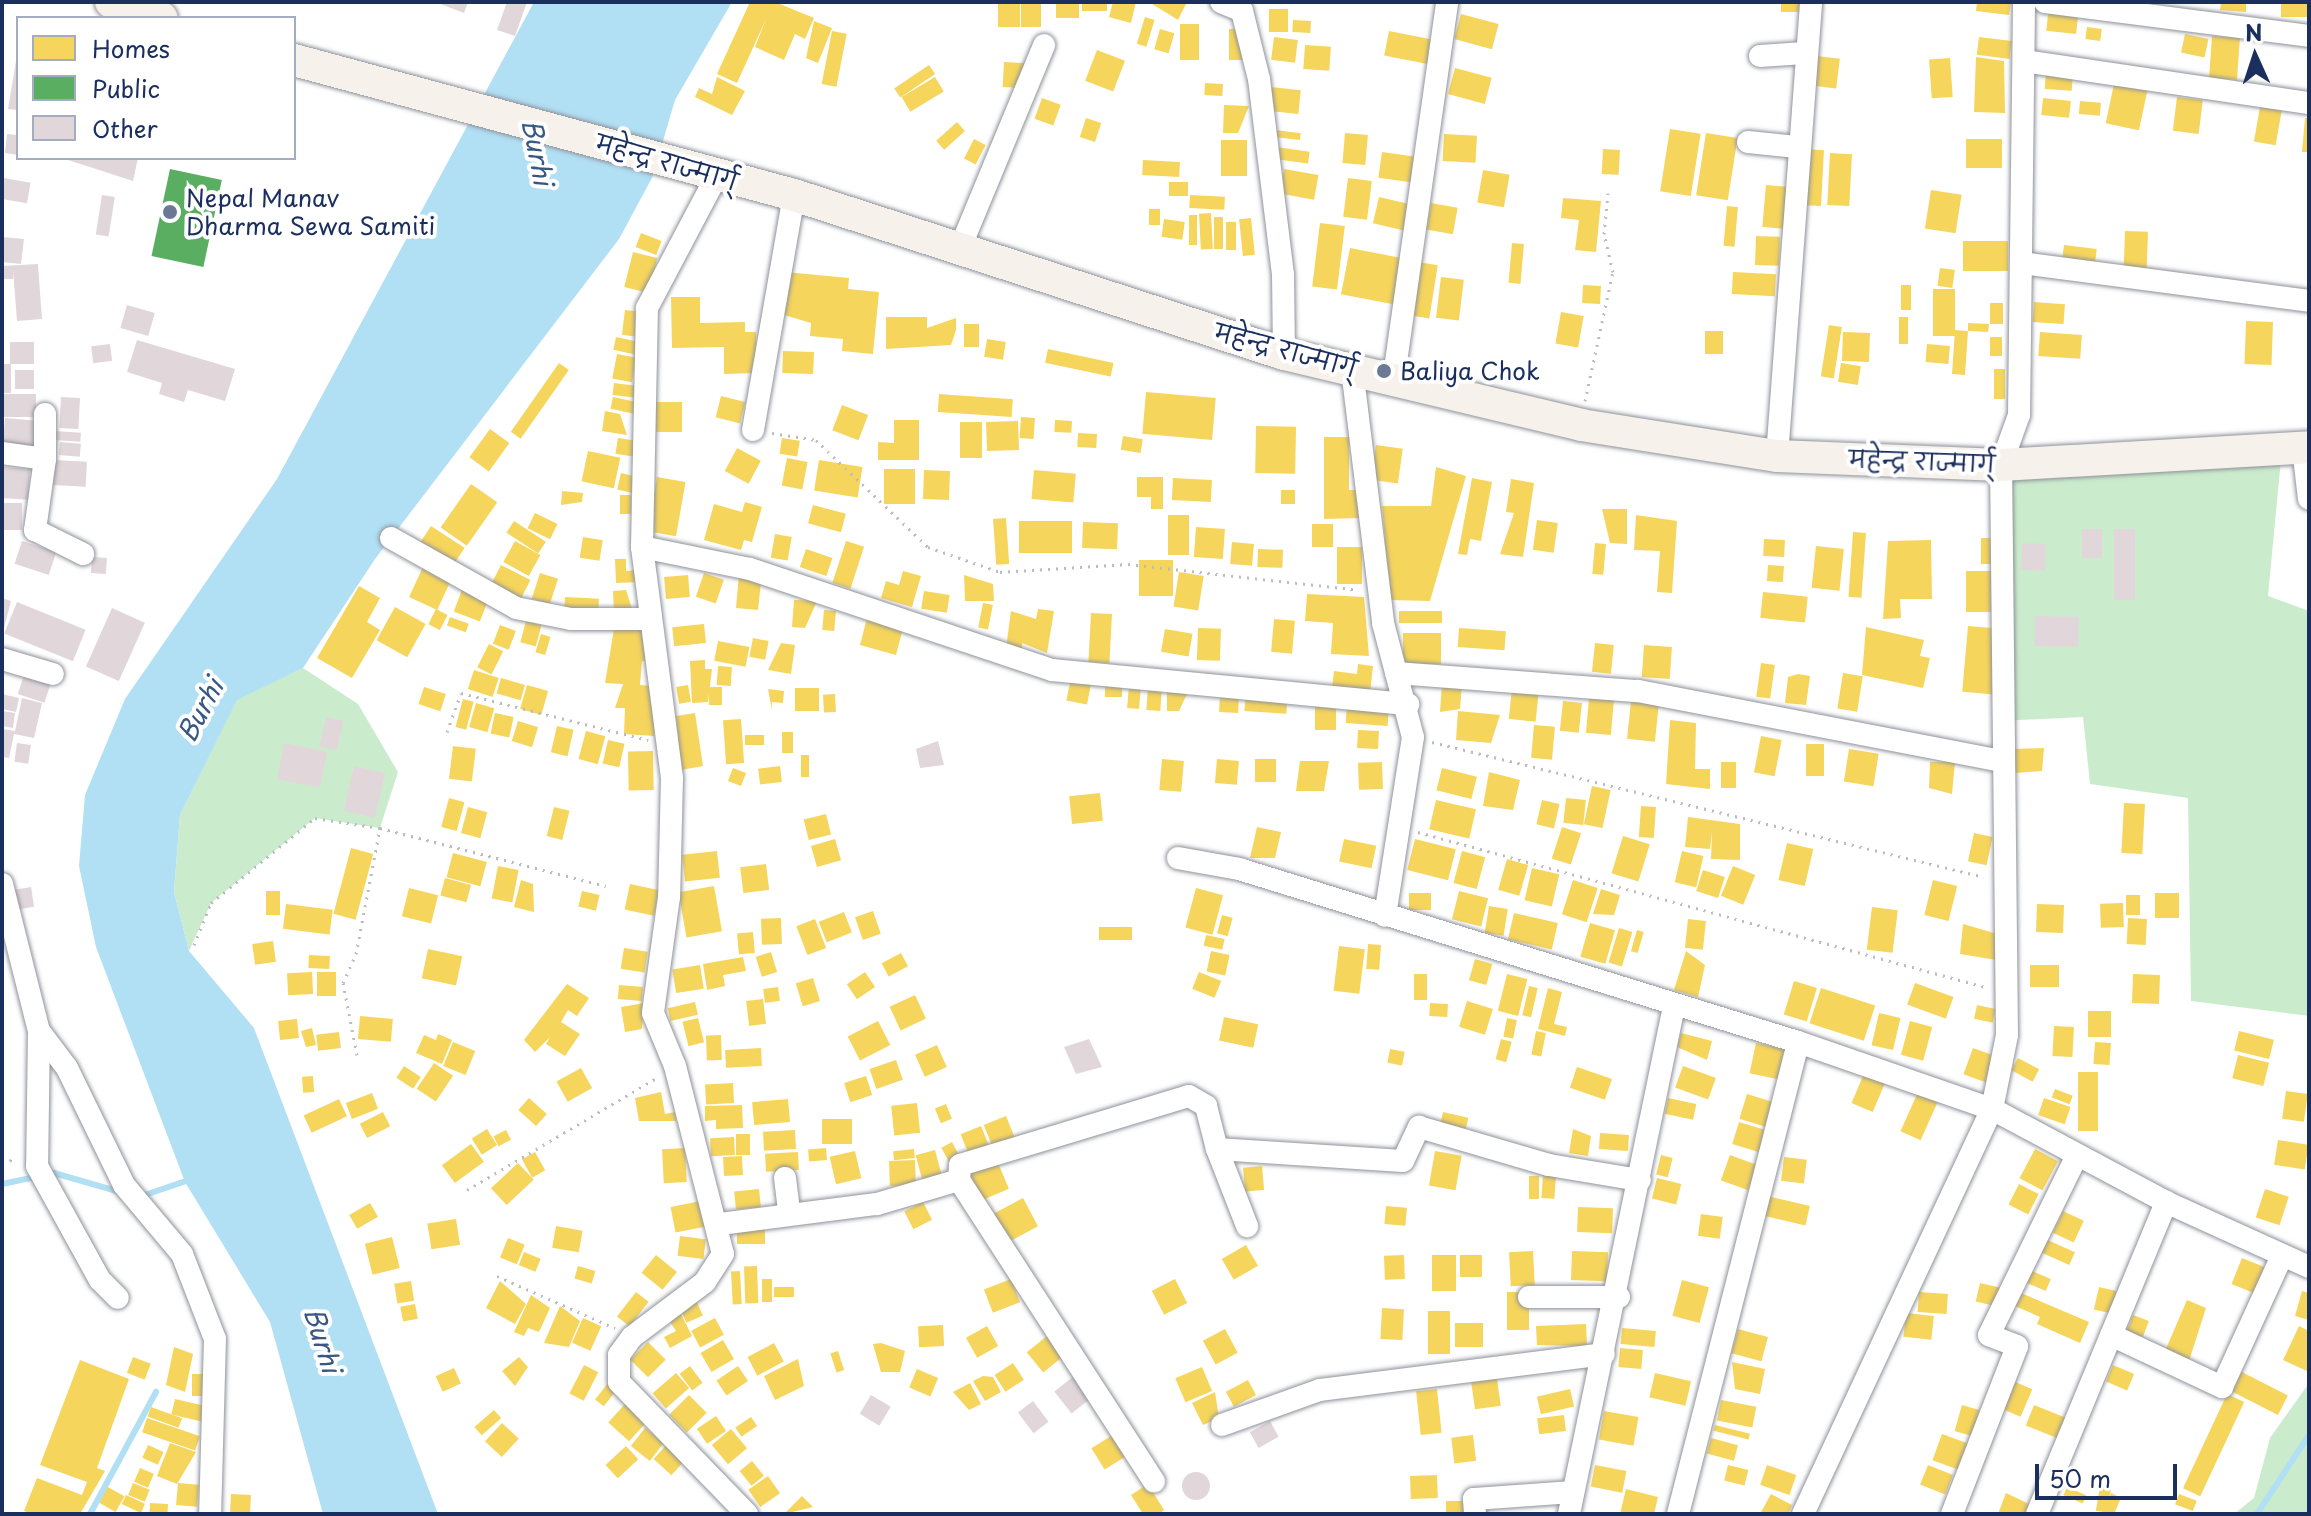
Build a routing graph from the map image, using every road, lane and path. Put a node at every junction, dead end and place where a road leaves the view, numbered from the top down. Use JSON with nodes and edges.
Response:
{"nodes":[{"id":1,"x":111,"y":2,"type":"edge"},
{"id":2,"x":1221,"y":2,"type":"edge"},
{"id":3,"x":1447,"y":2,"type":"edge"},
{"id":4,"x":1811,"y":2,"type":"edge"},
{"id":5,"x":2024,"y":2,"type":"edge"},
{"id":6,"x":2045,"y":2,"type":"edge"},
{"id":7,"x":156,"y":16,"type":"edge"},
{"id":8,"x":2309,"y":36,"type":"edge"},
{"id":9,"x":1044,"y":45,"type":"dead end"},
{"id":10,"x":1804,"y":53,"type":"junction"},
{"id":11,"x":1760,"y":56,"type":"dead end"},
{"id":12,"x":296,"y":61,"type":"edge"},
{"id":13,"x":2024,"y":61,"type":"junction"},
{"id":14,"x":2309,"y":103,"type":"edge"},
{"id":15,"x":1748,"y":142,"type":"dead end"},
{"id":16,"x":1797,"y":147,"type":"junction"},
{"id":17,"x":715,"y":179,"type":"junction"},
{"id":18,"x":1608,"y":193,"type":"dead end"},
{"id":19,"x":794,"y":195,"type":"junction"},
{"id":20,"x":958,"y":253,"type":"junction"},
{"id":21,"x":2022,"y":263,"type":"junction"},
{"id":22,"x":2309,"y":301,"type":"edge"},
{"id":23,"x":1284,"y":354,"type":"junction"},
{"id":24,"x":1352,"y":369,"type":"junction"},
{"id":25,"x":1394,"y":376,"type":"junction"},
{"id":26,"x":45,"y":414,"type":"dead end"},
{"id":27,"x":1581,"y":425,"type":"junction"},
{"id":28,"x":753,"y":430,"type":"joint"},
{"id":29,"x":2306,"y":447,"type":"edge"},
{"id":30,"x":2,"y":453,"type":"edge"},
{"id":31,"x":1777,"y":456,"type":"junction"},
{"id":32,"x":45,"y":459,"type":"junction"},
{"id":33,"x":2001,"y":465,"type":"junction"},
{"id":34,"x":2309,"y":499,"type":"edge"},
{"id":35,"x":391,"y":538,"type":"dead end"},
{"id":36,"x":642,"y":547,"type":"junction"},
{"id":37,"x":83,"y":554,"type":"dead end"},
{"id":38,"x":1379,"y":592,"type":"junction"},
{"id":39,"x":651,"y":619,"type":"junction"},
{"id":40,"x":2,"y":659,"type":"edge"},
{"id":41,"x":1396,"y":673,"type":"junction"},
{"id":42,"x":53,"y":674,"type":"dead end"},
{"id":43,"x":1408,"y":704,"type":"junction"},
{"id":44,"x":447,"y":732,"type":"dead end"},
{"id":45,"x":1413,"y":737,"type":"junction"},
{"id":46,"x":667,"y":744,"type":"junction"},
{"id":47,"x":2002,"y":761,"type":"junction"},
{"id":48,"x":1399,"y":827,"type":"junction"},
{"id":49,"x":380,"y":828,"type":"junction"},
{"id":50,"x":1178,"y":858,"type":"dead end"},
{"id":51,"x":2,"y":884,"type":"edge"},
{"id":52,"x":606,"y":886,"type":"dead end"},
{"id":53,"x":2011,"y":886,"type":"junction"},
{"id":54,"x":1385,"y":916,"type":"junction"},
{"id":55,"x":194,"y":945,"type":"dead end"},
{"id":56,"x":2008,"y":992,"type":"junction"},
{"id":57,"x":1674,"y":1006,"type":"junction"},
{"id":58,"x":39,"y":1031,"type":"junction"},
{"id":59,"x":1798,"y":1042,"type":"junction"},
{"id":60,"x":357,"y":1055,"type":"dead end"},
{"id":61,"x":675,"y":1066,"type":"junction"},
{"id":62,"x":1992,"y":1109,"type":"junction"},
{"id":63,"x":1217,"y":1149,"type":"junction"},
{"id":64,"x":2077,"y":1155,"type":"junction"},
{"id":65,"x":785,"y":1178,"type":"dead end"},
{"id":66,"x":959,"y":1180,"type":"junction"},
{"id":67,"x":1640,"y":1180,"type":"junction"},
{"id":68,"x":467,"y":1190,"type":"dead end"},
{"id":69,"x":2166,"y":1202,"type":"junction"},
{"id":70,"x":789,"y":1212,"type":"junction"},
{"id":71,"x":720,"y":1224,"type":"junction"},
{"id":72,"x":1247,"y":1226,"type":"dead end"},
{"id":73,"x":2282,"y":1256,"type":"junction"},
{"id":74,"x":2309,"y":1267,"type":"edge"},
{"id":75,"x":497,"y":1276,"type":"dead end"},
{"id":76,"x":1529,"y":1297,"type":"dead end"},
{"id":77,"x":1619,"y":1297,"type":"junction"},
{"id":78,"x":118,"y":1298,"type":"dead end"},
{"id":79,"x":2111,"y":1335,"type":"junction"},
{"id":80,"x":632,"y":1337,"type":"junction"},
{"id":81,"x":1604,"y":1354,"type":"junction"},
{"id":82,"x":1222,"y":1425,"type":"dead end"},
{"id":83,"x":1154,"y":1482,"type":"dead end"},
{"id":84,"x":1571,"y":1503,"type":"edge"},
{"id":85,"x":210,"y":1514,"type":"edge"},
{"id":86,"x":747,"y":1514,"type":"edge"},
{"id":87,"x":1475,"y":1514,"type":"edge"},
{"id":88,"x":1678,"y":1514,"type":"edge"},
{"id":89,"x":1803,"y":1514,"type":"edge"},
{"id":90,"x":1952,"y":1514,"type":"edge"},
{"id":91,"x":2037,"y":1514,"type":"edge"}],
"edges":[{"from":1,"to":7,"type":"highway"},
{"from":2,"to":23,"type":"street"},
{"from":3,"to":25,"type":"street"},
{"from":4,"to":10,"type":"street"},
{"from":5,"to":13,"type":"street"},
{"from":6,"to":8,"type":"street"},
{"from":9,"to":20,"type":"street"},
{"from":10,"to":11,"type":"street"},
{"from":10,"to":16,"type":"street"},
{"from":12,"to":17,"type":"highway","name":"महेन्द्र राज्मार्ग्"},
{"from":13,"to":14,"type":"street"},
{"from":13,"to":21,"type":"street"},
{"from":15,"to":16,"type":"street"},
{"from":16,"to":31,"type":"street"},
{"from":17,"to":19,"type":"highway","name":"महेन्द्र राज्मार्ग्"},
{"from":17,"to":36,"type":"street"},
{"from":18,"to":27,"type":"path"},
{"from":19,"to":20,"type":"highway","name":"महेन्द्र राज्मार्ग्"},
{"from":19,"to":28,"type":"street"},
{"from":20,"to":23,"type":"highway","name":"महेन्द्र राज्मार्ग्"},
{"from":21,"to":22,"type":"street"},
{"from":21,"to":33,"type":"street"},
{"from":23,"to":24,"type":"highway","name":"महेन्द्र राज्मार्ग्"},
{"from":24,"to":25,"type":"highway","name":"महेन्द्र राज्मार्ग्"},
{"from":24,"to":38,"type":"street"},
{"from":25,"to":27,"type":"highway","name":"महेन्द्र राज्मार्ग्"},
{"from":26,"to":32,"type":"street"},
{"from":27,"to":31,"type":"highway","name":"महेन्द्र राज्मार्ग्"},
{"from":28,"to":38,"type":"path"},
{"from":29,"to":33,"type":"highway","name":"महेन्द्र राज्मार्ग्"},
{"from":29,"to":34,"type":"street"},
{"from":30,"to":32,"type":"street"},
{"from":31,"to":33,"type":"highway","name":"महेन्द्र राज्मार्ग्"},
{"from":32,"to":37,"type":"street"},
{"from":33,"to":47,"type":"street"},
{"from":35,"to":39,"type":"street"},
{"from":36,"to":39,"type":"street"},
{"from":36,"to":43,"type":"street"},
{"from":38,"to":41,"type":"street"},
{"from":39,"to":46,"type":"street"},
{"from":40,"to":42,"type":"street"},
{"from":41,"to":43,"type":"street"},
{"from":41,"to":47,"type":"street"},
{"from":43,"to":45,"type":"street"},
{"from":44,"to":46,"type":"path"},
{"from":45,"to":48,"type":"street"},
{"from":45,"to":53,"type":"path"},
{"from":46,"to":61,"type":"street"},
{"from":47,"to":53,"type":"street"},
{"from":48,"to":54,"type":"street"},
{"from":48,"to":56,"type":"path"},
{"from":49,"to":52,"type":"path"},
{"from":49,"to":55,"type":"path"},
{"from":49,"to":60,"type":"path"},
{"from":50,"to":54,"type":"street"},
{"from":51,"to":58,"type":"street"},
{"from":53,"to":56,"type":"street"},
{"from":54,"to":57,"type":"street"},
{"from":56,"to":62,"type":"street"},
{"from":57,"to":59,"type":"street"},
{"from":57,"to":67,"type":"street"},
{"from":58,"to":78,"type":"street"},
{"from":58,"to":85,"type":"street"},
{"from":59,"to":62,"type":"street"},
{"from":59,"to":88,"type":"street"},
{"from":61,"to":68,"type":"path"},
{"from":61,"to":71,"type":"street"},
{"from":62,"to":64,"type":"street"},
{"from":62,"to":89,"type":"street"},
{"from":63,"to":66,"type":"street"},
{"from":63,"to":67,"type":"street"},
{"from":63,"to":72,"type":"street"},
{"from":64,"to":69,"type":"street"},
{"from":64,"to":90,"type":"street"},
{"from":65,"to":70,"type":"street"},
{"from":66,"to":70,"type":"street"},
{"from":66,"to":83,"type":"street"},
{"from":67,"to":77,"type":"street"},
{"from":69,"to":73,"type":"street"},
{"from":69,"to":79,"type":"street"},
{"from":70,"to":71,"type":"street"},
{"from":71,"to":80,"type":"street"},
{"from":73,"to":74,"type":"street"},
{"from":73,"to":79,"type":"street"},
{"from":75,"to":80,"type":"path"},
{"from":76,"to":77,"type":"street"},
{"from":77,"to":81,"type":"street"},
{"from":79,"to":91,"type":"street"},
{"from":80,"to":86,"type":"street"},
{"from":81,"to":82,"type":"street"},
{"from":81,"to":84,"type":"street"},
{"from":84,"to":87,"type":"street"}]}
